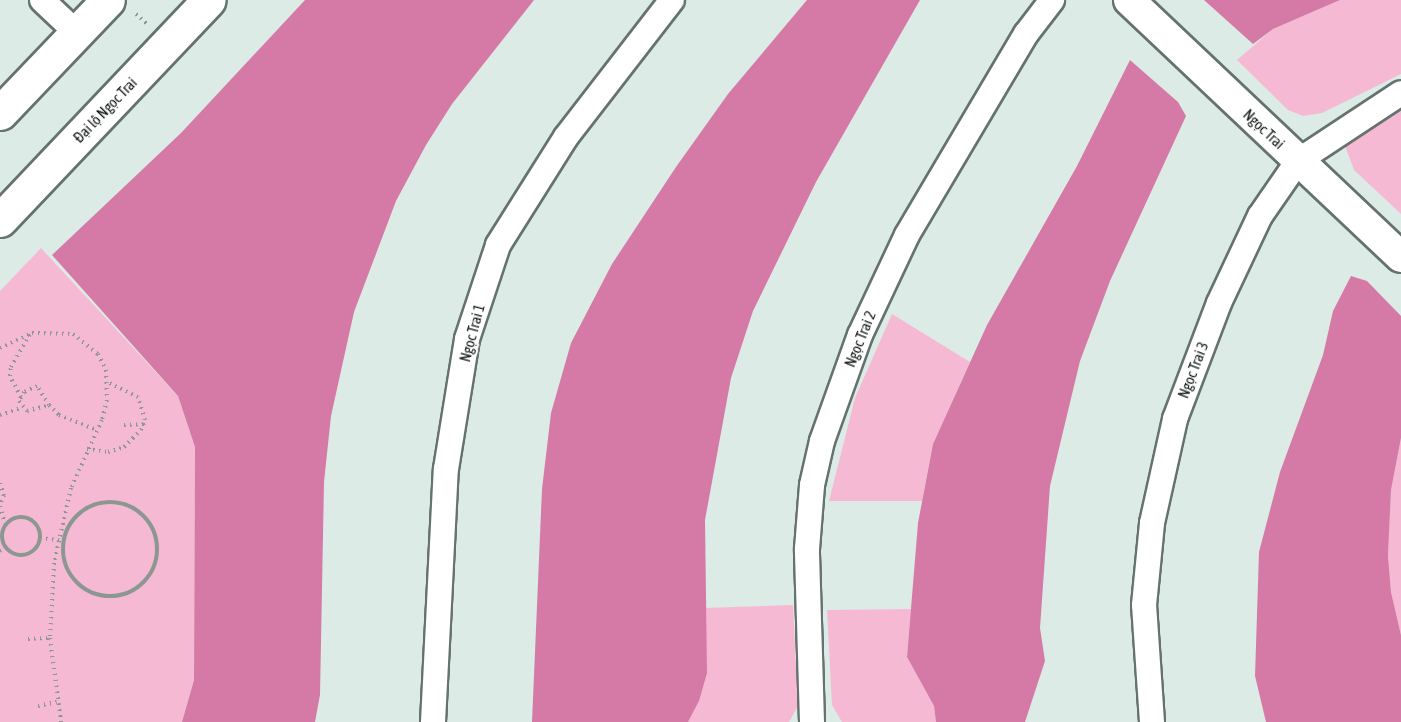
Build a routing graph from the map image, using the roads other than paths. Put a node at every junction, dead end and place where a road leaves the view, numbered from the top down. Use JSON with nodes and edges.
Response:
{"nodes":[{"id":1,"x":42,"y":0,"type":"edge"},
{"id":2,"x":209,"y":0,"type":"edge"},
{"id":3,"x":672,"y":0,"type":"edge"},
{"id":4,"x":1052,"y":0,"type":"edge"},
{"id":5,"x":1129,"y":0,"type":"edge"},
{"id":6,"x":122,"y":7,"type":"edge"},
{"id":7,"x":77,"y":33,"type":"junction"},
{"id":8,"x":1401,"y":93,"type":"edge"},
{"id":9,"x":0,"y":113,"type":"edge"},
{"id":10,"x":1299,"y":161,"type":"junction"},
{"id":11,"x":0,"y":220,"type":"edge"},
{"id":12,"x":1401,"y":257,"type":"edge"},
{"id":13,"x":433,"y":722,"type":"edge"},
{"id":14,"x":812,"y":722,"type":"edge"},
{"id":15,"x":1152,"y":722,"type":"edge"}],
"edges":[{"from":1,"to":7,"type":"street"},
{"from":2,"to":11,"type":"main road","name":"Đại lộ Ngọc Trai"},
{"from":3,"to":13,"type":"street","name":"Ngọc Trai 1"},
{"from":4,"to":14,"type":"street","name":"Ngọc Trai 2"},
{"from":5,"to":10,"type":"street","name":"Ngọc Trai"},
{"from":6,"to":7,"type":"main road"},
{"from":7,"to":9,"type":"main road"},
{"from":8,"to":10,"type":"street","name":"Ngọc Trai 3"},
{"from":10,"to":12,"type":"street","name":"Ngọc Trai"},
{"from":10,"to":15,"type":"street","name":"Ngọc Trai 3"}]}
